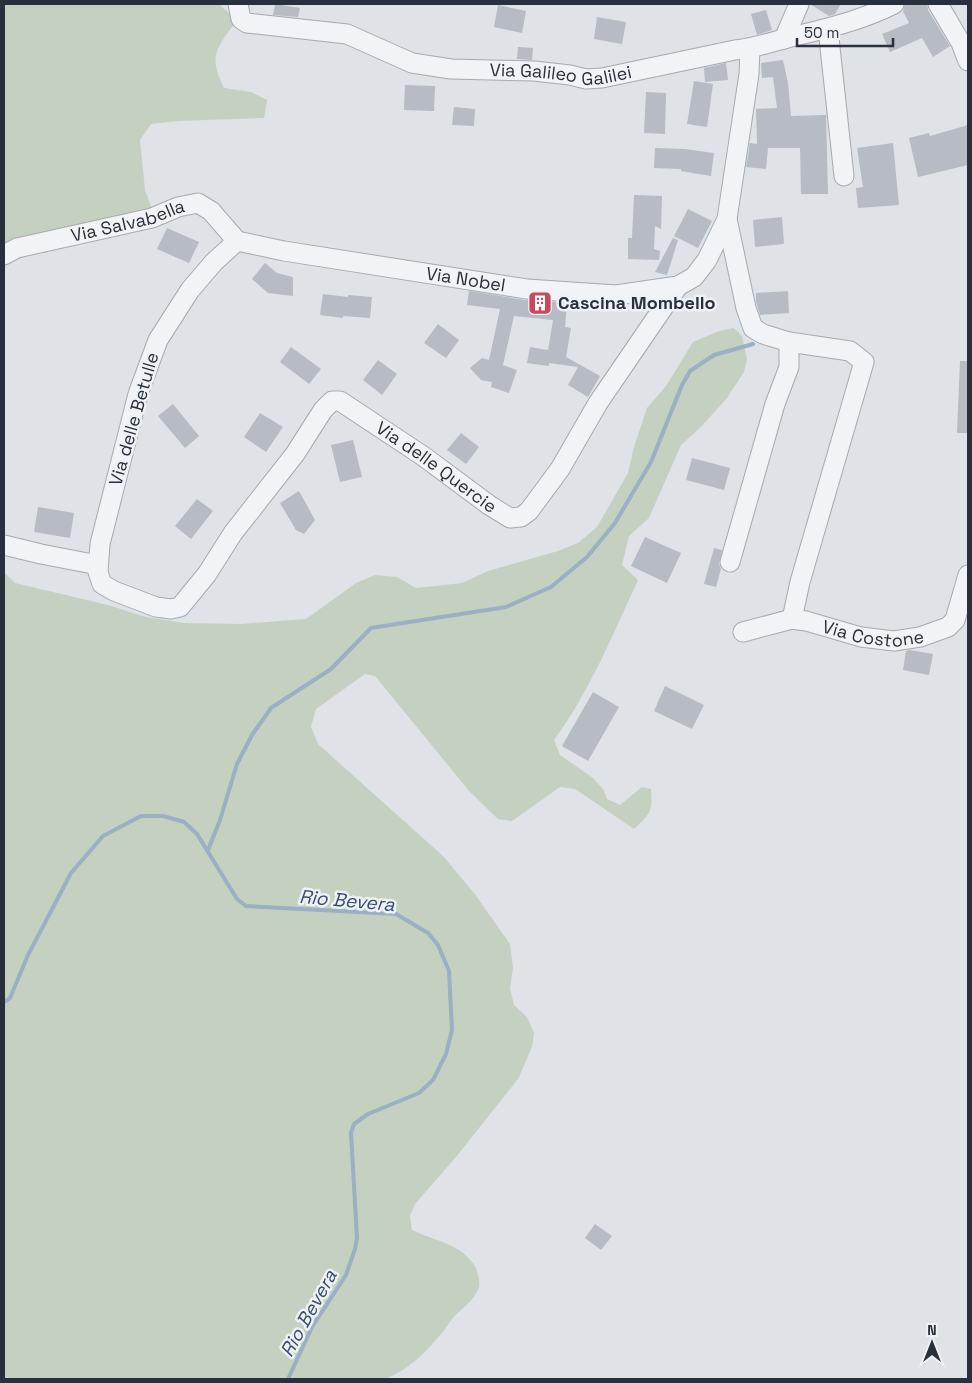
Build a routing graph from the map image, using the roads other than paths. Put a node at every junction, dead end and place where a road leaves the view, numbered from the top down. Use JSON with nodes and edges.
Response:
{"nodes":[{"id":1,"x":238,"y":4,"type":"edge"},
{"id":2,"x":799,"y":4,"type":"edge"},
{"id":3,"x":894,"y":4,"type":"edge"},
{"id":4,"x":938,"y":4,"type":"edge"},
{"id":5,"x":828,"y":29,"type":"junction"},
{"id":6,"x":784,"y":39,"type":"junction"},
{"id":7,"x":750,"y":48,"type":"junction"},
{"id":8,"x":968,"y":61,"type":"edge"},
{"id":9,"x":844,"y":176,"type":"dead end"},
{"id":10,"x":727,"y":219,"type":"junction"},
{"id":11,"x":237,"y":241,"type":"junction"},
{"id":12,"x":4,"y":255,"type":"edge"},
{"id":13,"x":678,"y":286,"type":"junction"},
{"id":14,"x":789,"y":342,"type":"junction"},
{"id":15,"x":4,"y":545,"type":"edge"},
{"id":16,"x":730,"y":562,"type":"dead end"},
{"id":17,"x":98,"y":565,"type":"junction"},
{"id":18,"x":968,"y":575,"type":"edge"},
{"id":19,"x":792,"y":619,"type":"junction"},
{"id":20,"x":743,"y":632,"type":"dead end"}],
"edges":[{"from":1,"to":7,"type":"street","name":"Via Galileo Galilei"},
{"from":2,"to":6,"type":"street"},
{"from":3,"to":5,"type":"street","name":"Via Galileo Galilei"},
{"from":4,"to":8,"type":"street"},
{"from":5,"to":6,"type":"street","name":"Via Galileo Galilei"},
{"from":5,"to":9,"type":"street"},
{"from":6,"to":7,"type":"street","name":"Via Galileo Galilei"},
{"from":7,"to":10,"type":"street","name":"Via Nobel"},
{"from":10,"to":13,"type":"street","name":"Via Nobel"},
{"from":10,"to":14,"type":"street"},
{"from":11,"to":12,"type":"street","name":"Via Salvabella"},
{"from":11,"to":13,"type":"street","name":"Via Nobel"},
{"from":11,"to":17,"type":"street","name":"Via delle Betulle"},
{"from":13,"to":17,"type":"street","name":"Via delle Quercie"},
{"from":14,"to":16,"type":"street"},
{"from":14,"to":19,"type":"street"},
{"from":15,"to":17,"type":"street"},
{"from":18,"to":19,"type":"street","name":"Via Costone"},
{"from":19,"to":20,"type":"street","name":"Via Costone"}]}
